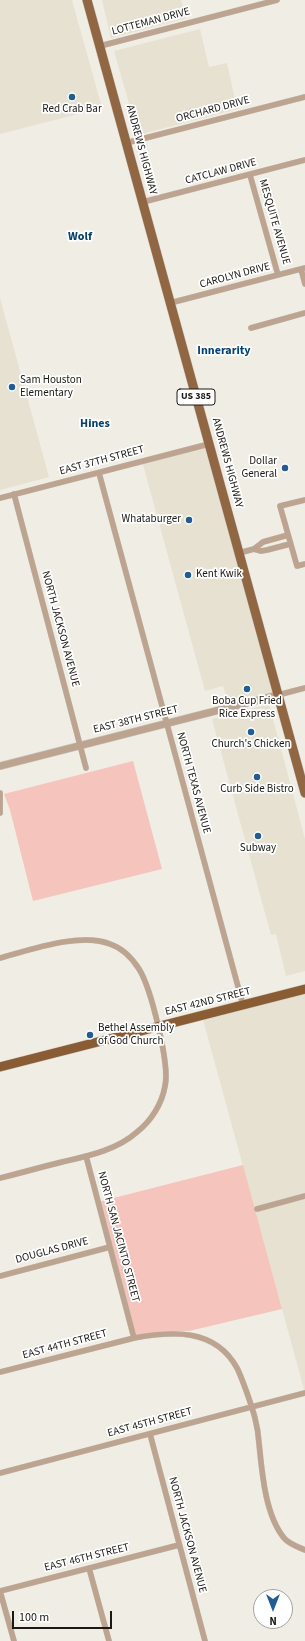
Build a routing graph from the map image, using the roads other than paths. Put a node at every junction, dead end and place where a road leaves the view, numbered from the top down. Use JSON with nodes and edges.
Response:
{"nodes":[{"id":1,"x":87,"y":0,"type":"edge"},
{"id":2,"x":278,"y":0,"type":"edge"},
{"id":3,"x":100,"y":46,"type":"junction"},
{"id":4,"x":305,"y":97,"type":"edge"},
{"id":5,"x":126,"y":143,"type":"junction"},
{"id":6,"x":305,"y":160,"type":"edge"},
{"id":7,"x":250,"y":174,"type":"junction"},
{"id":8,"x":143,"y":202,"type":"junction"},
{"id":9,"x":303,"y":269,"type":"edge"},
{"id":10,"x":278,"y":275,"type":"junction"},
{"id":11,"x":305,"y":284,"type":"edge"},
{"id":12,"x":170,"y":303,"type":"junction"},
{"id":13,"x":305,"y":313,"type":"edge"},
{"id":14,"x":250,"y":328,"type":"dead end"},
{"id":15,"x":209,"y":444,"type":"junction"},
{"id":16,"x":99,"y":473,"type":"junction"},
{"id":17,"x":14,"y":494,"type":"junction"},
{"id":18,"x":0,"y":498,"type":"edge"},
{"id":19,"x":305,"y":500,"type":"edge"},
{"id":20,"x":288,"y":535,"type":"junction"},
{"id":21,"x":290,"y":544,"type":"junction"},
{"id":22,"x":254,"y":549,"type":"junction"},
{"id":23,"x":239,"y":553,"type":"junction"},
{"id":24,"x":305,"y":564,"type":"edge"},
{"id":25,"x":305,"y":688,"type":"edge"},
{"id":26,"x":278,"y":695,"type":"junction"},
{"id":27,"x":167,"y":723,"type":"junction"},
{"id":28,"x":80,"y":745,"type":"junction"},
{"id":29,"x":0,"y":766,"type":"edge"},
{"id":30,"x":86,"y":768,"type":"dead end"},
{"id":31,"x":0,"y":793,"type":"edge"},
{"id":32,"x":305,"y":793,"type":"edge"},
{"id":33,"x":0,"y":813,"type":"edge"},
{"id":34,"x":0,"y":958,"type":"edge"},
{"id":35,"x":305,"y":989,"type":"edge"},
{"id":36,"x":243,"y":1005,"type":"junction"},
{"id":37,"x":158,"y":1027,"type":"junction"},
{"id":38,"x":0,"y":1067,"type":"edge"},
{"id":39,"x":86,"y":1156,"type":"junction"},
{"id":40,"x":0,"y":1178,"type":"edge"},
{"id":41,"x":305,"y":1196,"type":"edge"},
{"id":42,"x":257,"y":1209,"type":"dead end"},
{"id":43,"x":110,"y":1247,"type":"junction"},
{"id":44,"x":0,"y":1276,"type":"edge"},
{"id":45,"x":134,"y":1338,"type":"junction"},
{"id":46,"x":0,"y":1372,"type":"edge"},
{"id":47,"x":305,"y":1393,"type":"edge"},
{"id":48,"x":252,"y":1407,"type":"junction"},
{"id":49,"x":150,"y":1434,"type":"junction"},
{"id":50,"x":0,"y":1473,"type":"edge"},
{"id":51,"x":179,"y":1544,"type":"junction"},
{"id":52,"x":305,"y":1550,"type":"edge"},
{"id":53,"x":89,"y":1568,"type":"junction"},
{"id":54,"x":0,"y":1591,"type":"edge"},
{"id":55,"x":14,"y":1641,"type":"edge"},
{"id":56,"x":109,"y":1641,"type":"edge"},
{"id":57,"x":205,"y":1641,"type":"edge"}],
"edges":[{"from":1,"to":3,"type":"main road","name":"ANDREWS HIGHWAY","number":"US 385"},
{"from":2,"to":3,"type":"street","name":"LOTTEMAN DRIVE"},
{"from":3,"to":5,"type":"main road","name":"ANDREWS HIGHWAY","number":"US 385"},
{"from":4,"to":5,"type":"street","name":"ORCHARD DRIVE"},
{"from":5,"to":8,"type":"main road","name":"ANDREWS HIGHWAY","number":"US 385"},
{"from":6,"to":7,"type":"street","name":"CATCLAW DRIVE"},
{"from":7,"to":8,"type":"street","name":"CATCLAW DRIVE"},
{"from":7,"to":10,"type":"street","name":"MESQUITE AVENUE"},
{"from":8,"to":12,"type":"main road","name":"ANDREWS HIGHWAY","number":"US 385"},
{"from":9,"to":10,"type":"street","name":"CAROLYN DRIVE"},
{"from":9,"to":11,"type":"street"},
{"from":10,"to":12,"type":"street","name":"CAROLYN DRIVE"},
{"from":12,"to":15,"type":"main road","name":"ANDREWS HIGHWAY","number":"US 385"},
{"from":13,"to":14,"type":"street"},
{"from":15,"to":16,"type":"street","name":"EAST 37TH STREET"},
{"from":15,"to":23,"type":"main road","name":"ANDREWS HIGHWAY","number":"US 385"},
{"from":16,"to":17,"type":"street","name":"EAST 37TH STREET"},
{"from":16,"to":27,"type":"street","name":"NORTH TEXAS AVENUE"},
{"from":17,"to":18,"type":"street","name":"EAST 37TH STREET"},
{"from":17,"to":28,"type":"street","name":"NORTH JACKSON AVENUE"},
{"from":19,"to":20,"type":"street"},
{"from":20,"to":21,"type":"street"},
{"from":20,"to":22,"type":"street"},
{"from":21,"to":22,"type":"street"},
{"from":21,"to":24,"type":"street"},
{"from":22,"to":23,"type":"street"},
{"from":23,"to":26,"type":"main road","name":"ANDREWS HIGHWAY","number":"US 385"},
{"from":25,"to":26,"type":"street"},
{"from":26,"to":27,"type":"street","name":"EAST 38TH STREET"},
{"from":26,"to":32,"type":"main road","name":"ANDREWS HIGHWAY","number":"US 385"},
{"from":27,"to":28,"type":"street","name":"EAST 38TH STREET"},
{"from":27,"to":36,"type":"street","name":"NORTH TEXAS AVENUE"},
{"from":28,"to":29,"type":"street","name":"EAST 38TH STREET"},
{"from":28,"to":30,"type":"street","name":"NORTH JACKSON AVENUE"},
{"from":31,"to":33,"type":"street"},
{"from":34,"to":37,"type":"street"},
{"from":35,"to":36,"type":"highway","name":"EAST 42ND STREET"},
{"from":36,"to":37,"type":"highway","name":"EAST 42ND STREET"},
{"from":37,"to":38,"type":"highway","name":"EAST 42ND STREET"},
{"from":37,"to":39,"type":"street"},
{"from":39,"to":40,"type":"street"},
{"from":39,"to":43,"type":"street","name":"NORTH SAN JACINTO STREET"},
{"from":41,"to":42,"type":"street"},
{"from":43,"to":44,"type":"street","name":"DOUGLAS DRIVE"},
{"from":43,"to":45,"type":"street","name":"NORTH SAN JACINTO STREET"},
{"from":45,"to":46,"type":"street","name":"EAST 44TH STREET"},
{"from":45,"to":48,"type":"street"},
{"from":47,"to":48,"type":"street","name":"EAST 45TH STREET"},
{"from":48,"to":49,"type":"street","name":"EAST 45TH STREET"},
{"from":48,"to":52,"type":"street"},
{"from":49,"to":50,"type":"street","name":"EAST 45TH STREET"},
{"from":49,"to":51,"type":"street","name":"NORTH JACKSON AVENUE"},
{"from":51,"to":53,"type":"street","name":"EAST 46TH STREET"},
{"from":51,"to":57,"type":"street","name":"NORTH JACKSON AVENUE"},
{"from":53,"to":54,"type":"street","name":"EAST 46TH STREET"},
{"from":53,"to":56,"type":"street"},
{"from":54,"to":55,"type":"street"}]}
